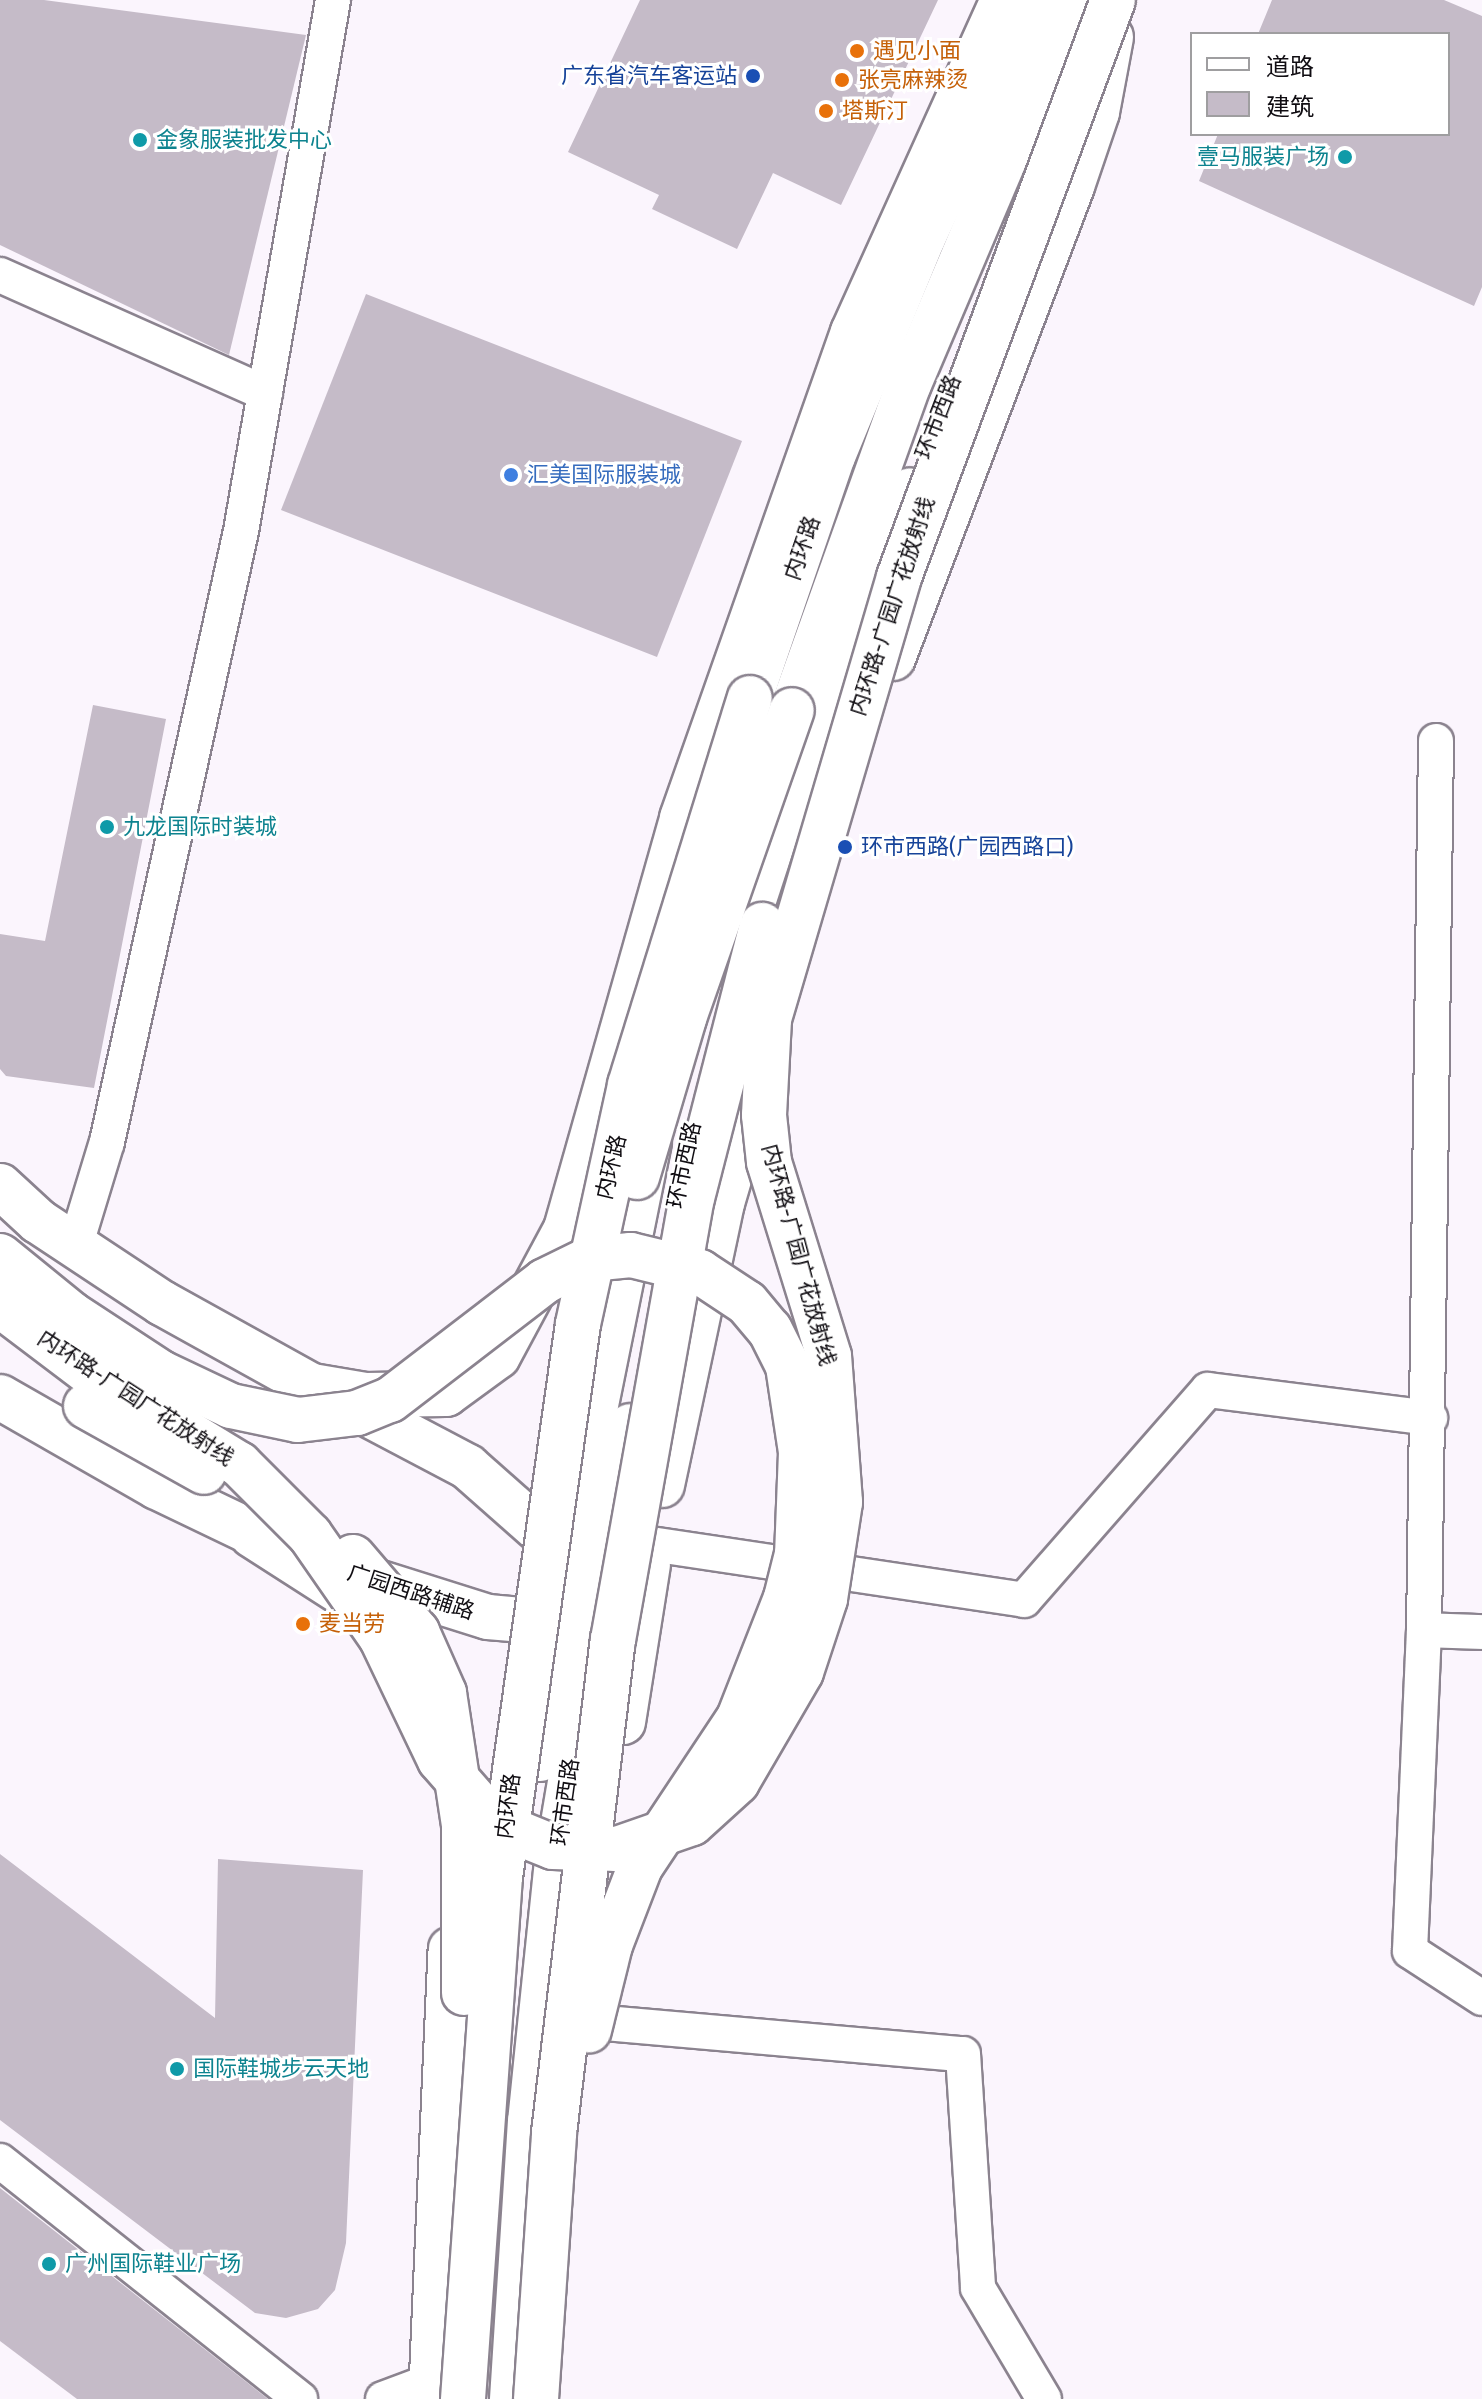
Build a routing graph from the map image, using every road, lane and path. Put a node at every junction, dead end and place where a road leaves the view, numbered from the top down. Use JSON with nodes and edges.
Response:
{"nodes":[{"id":1,"x":333,"y":0,"type":"edge"},
{"id":2,"x":1003,"y":0,"type":"edge"},
{"id":3,"x":1032,"y":0,"type":"edge"},
{"id":4,"x":1054,"y":0,"type":"edge"},
{"id":5,"x":1072,"y":0,"type":"edge"},
{"id":6,"x":1098,"y":0,"type":"edge"},
{"id":7,"x":1113,"y":0,"type":"edge"},
{"id":8,"x":1120,"y":0,"type":"edge"},
{"id":9,"x":0,"y":275,"type":"edge"},
{"id":10,"x":265,"y":393,"type":"junction"},
{"id":11,"x":860,"y":610,"type":"junction"},
{"id":12,"x":905,"y":627,"type":"junction"},
{"id":13,"x":1436,"y":741,"type":"dead end"},
{"id":14,"x":682,"y":818,"type":"junction"},
{"id":15,"x":734,"y":836,"type":"junction"},
{"id":16,"x":751,"y":906,"type":"junction"},
{"id":17,"x":803,"y":925,"type":"junction"},
{"id":18,"x":0,"y":1186,"type":"edge"},
{"id":19,"x":75,"y":1247,"type":"junction"},
{"id":20,"x":0,"y":1256,"type":"edge"},
{"id":21,"x":0,"y":1305,"type":"edge"},
{"id":22,"x":0,"y":1343,"type":"edge"},
{"id":23,"x":312,"y":1386,"type":"junction"},
{"id":24,"x":3,"y":1407,"type":"edge"},
{"id":25,"x":1430,"y":1418,"type":"junction"},
{"id":26,"x":616,"y":1498,"type":"junction"},
{"id":27,"x":655,"y":1524,"type":"junction"},
{"id":28,"x":252,"y":1535,"type":"junction"},
{"id":29,"x":556,"y":1545,"type":"junction"},
{"id":30,"x":599,"y":1585,"type":"junction"},
{"id":31,"x":643,"y":1592,"type":"junction"},
{"id":32,"x":560,"y":1608,"type":"junction"},
{"id":33,"x":1424,"y":1630,"type":"junction"},
{"id":34,"x":1482,"y":1632,"type":"edge"},
{"id":35,"x":534,"y":1926,"type":"junction"},
{"id":36,"x":1482,"y":1998,"type":"edge"},
{"id":37,"x":582,"y":2021,"type":"junction"},
{"id":38,"x":448,"y":2043,"type":"junction"},
{"id":39,"x":0,"y":2161,"type":"edge"},
{"id":40,"x":549,"y":2203,"type":"junction"},
{"id":41,"x":485,"y":2380,"type":"edge"},
{"id":42,"x":442,"y":2387,"type":"edge"},
{"id":43,"x":300,"y":2399,"type":"edge"},
{"id":44,"x":383,"y":2399,"type":"edge"},
{"id":45,"x":512,"y":2399,"type":"edge"},
{"id":46,"x":536,"y":2399,"type":"edge"},
{"id":47,"x":555,"y":2399,"type":"edge"},
{"id":48,"x":1044,"y":2399,"type":"edge"}],
"edges":[{"from":1,"to":10,"type":"street"},
{"from":2,"to":14,"type":"main road"},
{"from":3,"to":29,"type":"main road","name":"内环路","bridge":true},
{"from":4,"to":15,"type":"main road","name":"环市西路"},
{"from":5,"to":29,"type":"main road","bridge":true},
{"from":6,"to":40,"type":"main road","bridge":true},
{"from":7,"to":21,"type":"main road","name":"内环路-广园广花放射线","bridge":true},
{"from":8,"to":11,"type":"main road","name":"环市西路"},
{"from":8,"to":12,"type":"main road"},
{"from":9,"to":10,"type":"street"},
{"from":10,"to":19,"type":"street"},
{"from":11,"to":12,"type":"main road"},
{"from":11,"to":16,"type":"main road","name":"环市西路"},
{"from":12,"to":17,"type":"main road"},
{"from":13,"to":25,"type":"street"},
{"from":14,"to":15,"type":"main road"},
{"from":14,"to":23,"type":"main road"},
{"from":15,"to":29,"type":"main road","name":"环市西路"},
{"from":16,"to":17,"type":"main road"},
{"from":16,"to":26,"type":"main road","name":"环市西路"},
{"from":17,"to":27,"type":"main road"},
{"from":18,"to":19,"type":"main road"},
{"from":19,"to":23,"type":"main road"},
{"from":20,"to":40,"type":"main road","name":"内环路-广园广花放射线","bridge":true},
{"from":22,"to":42,"type":"main road","bridge":true},
{"from":23,"to":29,"type":"main road"},
{"from":24,"to":28,"type":"main road","name":"广园西路辅路"},
{"from":25,"to":27,"type":"street"},
{"from":25,"to":33,"type":"street"},
{"from":26,"to":27,"type":"main road"},
{"from":26,"to":30,"type":"main road","name":"环市西路"},
{"from":27,"to":31,"type":"main road"},
{"from":28,"to":32,"type":"main road","name":"广园西路辅路"},
{"from":28,"to":38,"type":"main road"},
{"from":29,"to":30,"type":"main road"},
{"from":29,"to":32,"type":"main road","name":"环市西路"},
{"from":29,"to":42,"type":"main road","name":"内环路","bridge":true},
{"from":30,"to":31,"type":"main road"},
{"from":30,"to":32,"type":"main road","name":"广园西路辅路"},
{"from":30,"to":35,"type":"main road","name":"环市西路"},
{"from":31,"to":37,"type":"main road"},
{"from":32,"to":35,"type":"main road","name":"环市西路"},
{"from":33,"to":34,"type":"street"},
{"from":33,"to":36,"type":"street"},
{"from":35,"to":38,"type":"main road"},
{"from":35,"to":41,"type":"main road","name":"环市西路"},
{"from":35,"to":45,"type":"main road","name":"环市西路"},
{"from":37,"to":47,"type":"main road"},
{"from":37,"to":48,"type":"street"},
{"from":38,"to":42,"type":"main road"},
{"from":39,"to":43,"type":"street"},
{"from":40,"to":46,"type":"main road","bridge":true},
{"from":41,"to":42,"type":"street"},
{"from":42,"to":44,"type":"street"}]}
